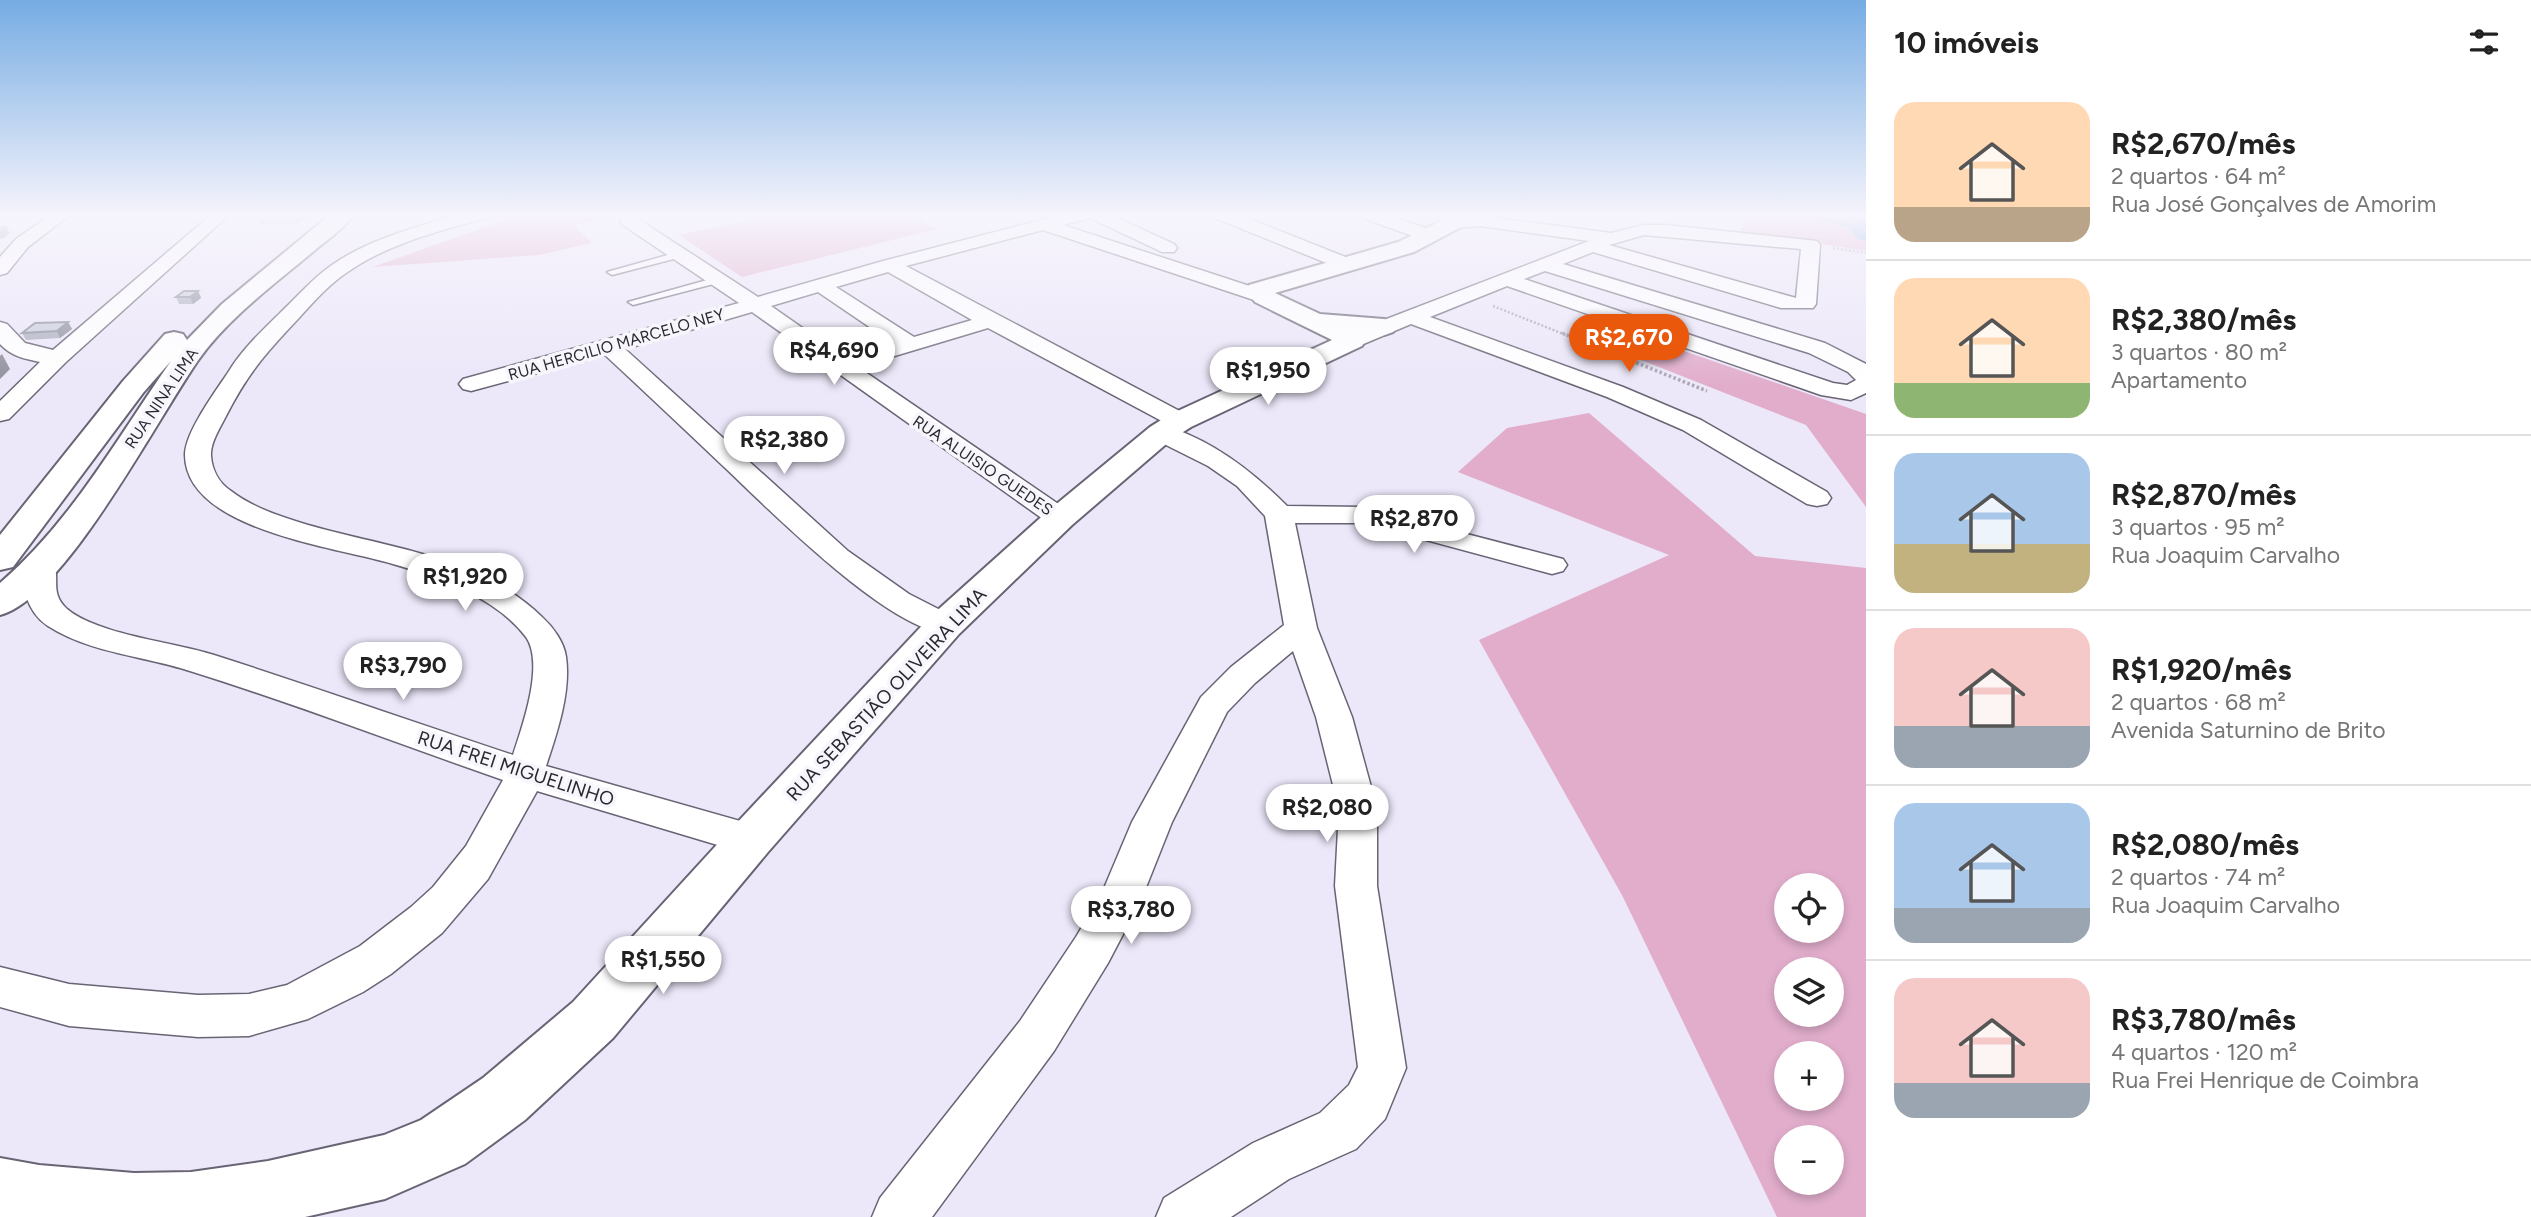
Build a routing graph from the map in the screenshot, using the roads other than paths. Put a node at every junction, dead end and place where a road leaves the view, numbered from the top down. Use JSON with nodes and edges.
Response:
{"nodes":[{"id":1,"x":157,"y":271,"type":"edge"},
{"id":2,"x":252,"y":271,"type":"edge"},
{"id":3,"x":276,"y":271,"type":"edge"},
{"id":4,"x":338,"y":271,"type":"edge"},
{"id":5,"x":617,"y":271,"type":"edge"},
{"id":6,"x":705,"y":271,"type":"edge"},
{"id":7,"x":870,"y":271,"type":"edge"},
{"id":8,"x":900,"y":271,"type":"edge"},
{"id":9,"x":1188,"y":271,"type":"edge"},
{"id":10,"x":1213,"y":271,"type":"edge"},
{"id":11,"x":1327,"y":271,"type":"edge"},
{"id":12,"x":1530,"y":271,"type":"edge"},
{"id":13,"x":1565,"y":271,"type":"edge"},
{"id":14,"x":1678,"y":271,"type":"edge"},
{"id":15,"x":1695,"y":271,"type":"edge"},
{"id":16,"x":1809,"y":271,"type":"edge"},
{"id":17,"x":612,"y":272,"type":"dead end"},
{"id":18,"x":1693,"y":275,"type":"junction"},
{"id":19,"x":1507,"y":279,"type":"junction"},
{"id":20,"x":718,"y":280,"type":"junction"},
{"id":21,"x":820,"y":285,"type":"junction"},
{"id":22,"x":1261,"y":294,"type":"junction"},
{"id":23,"x":633,"y":302,"type":"dead end"},
{"id":24,"x":753,"y":305,"type":"junction"},
{"id":25,"x":1411,"y":317,"type":"junction"},
{"id":26,"x":1310,"y":320,"type":"junction"},
{"id":27,"x":990,"y":321,"type":"junction"},
{"id":28,"x":1384,"y":327,"type":"junction"},
{"id":29,"x":0,"y":328,"type":"edge"},
{"id":30,"x":1353,"y":340,"type":"junction"},
{"id":31,"x":910,"y":344,"type":"junction"},
{"id":32,"x":609,"y":347,"type":"junction"},
{"id":33,"x":1325,"y":353,"type":"junction"},
{"id":34,"x":58,"y":357,"type":"junction"},
{"id":35,"x":841,"y":365,"type":"junction"},
{"id":36,"x":1866,"y":377,"type":"edge"},
{"id":37,"x":1866,"y":383,"type":"edge"},
{"id":38,"x":471,"y":384,"type":"dead end"},
{"id":39,"x":0,"y":414,"type":"edge"},
{"id":40,"x":1170,"y":427,"type":"junction"},
{"id":41,"x":1817,"y":498,"type":"dead end"},
{"id":42,"x":1279,"y":514,"type":"junction"},
{"id":43,"x":1060,"y":518,"type":"junction"},
{"id":44,"x":0,"y":559,"type":"edge"},
{"id":45,"x":1552,"y":565,"type":"dead end"},
{"id":46,"x":41,"y":567,"type":"junction"},
{"id":47,"x":0,"y":603,"type":"edge"},
{"id":48,"x":945,"y":625,"type":"junction"},
{"id":49,"x":1301,"y":628,"type":"junction"},
{"id":50,"x":526,"y":774,"type":"junction"},
{"id":51,"x":751,"y":839,"type":"junction"},
{"id":52,"x":0,"y":987,"type":"edge"},
{"id":53,"x":0,"y":1190,"type":"edge"},
{"id":54,"x":131,"y":1212,"type":"edge"},
{"id":55,"x":899,"y":1217,"type":"edge"},
{"id":56,"x":1183,"y":1217,"type":"edge"}],
"edges":[{"from":1,"to":34,"type":"street"},
{"from":2,"to":44,"type":"street","name":"RUA NINA LIMA"},
{"from":3,"to":46,"type":"street","name":"RUA NINA LIMA"},
{"from":4,"to":50,"type":"street"},
{"from":5,"to":17,"type":"lane"},
{"from":6,"to":20,"type":"street","name":"RUA ALUISIO GUEDES"},
{"from":7,"to":21,"type":"street","name":"RUA HERCILIO MARCELO NEY"},
{"from":8,"to":27,"type":"street"},
{"from":9,"to":22,"type":"street"},
{"from":10,"to":22,"type":"street"},
{"from":11,"to":22,"type":"street"},
{"from":12,"to":19,"type":"street","name":"RUA SEBASTIÃO OLIVEIRA LIMA"},
{"from":13,"to":36,"type":"street"},
{"from":14,"to":18,"type":"street"},
{"from":15,"to":18,"type":"street"},
{"from":16,"to":18,"type":"street","name":"RUA SEBASTIÃO OLIVEIRA LIMA"},
{"from":19,"to":25,"type":"street","name":"RUA SEBASTIÃO OLIVEIRA LIMA"},
{"from":19,"to":37,"type":"street"},
{"from":20,"to":23,"type":"lane"},
{"from":20,"to":24,"type":"street","name":"RUA ALUISIO GUEDES"},
{"from":21,"to":24,"type":"street","name":"RUA HERCILIO MARCELO NEY"},
{"from":21,"to":31,"type":"street"},
{"from":22,"to":26,"type":"street"},
{"from":24,"to":32,"type":"street","name":"RUA HERCILIO MARCELO NEY"},
{"from":24,"to":35,"type":"street","name":"RUA ALUISIO GUEDES"},
{"from":25,"to":28,"type":"street","name":"RUA SEBASTIÃO OLIVEIRA LIMA"},
{"from":25,"to":41,"type":"street"},
{"from":26,"to":28,"type":"street"},
{"from":26,"to":30,"type":"street"},
{"from":26,"to":33,"type":"street"},
{"from":27,"to":31,"type":"street"},
{"from":27,"to":40,"type":"street"},
{"from":28,"to":30,"type":"street","name":"RUA SEBASTIÃO OLIVEIRA LIMA"},
{"from":29,"to":34,"type":"street"},
{"from":30,"to":33,"type":"street","name":"RUA SEBASTIÃO OLIVEIRA LIMA"},
{"from":31,"to":35,"type":"street"},
{"from":32,"to":38,"type":"street","name":"RUA HERCILIO MARCELO NEY"},
{"from":32,"to":48,"type":"street"},
{"from":33,"to":40,"type":"street","name":"RUA SEBASTIÃO OLIVEIRA LIMA"},
{"from":34,"to":39,"type":"street"},
{"from":35,"to":43,"type":"street","name":"RUA ALUISIO GUEDES"},
{"from":40,"to":42,"type":"street"},
{"from":40,"to":43,"type":"street","name":"RUA SEBASTIÃO OLIVEIRA LIMA"},
{"from":42,"to":45,"type":"street"},
{"from":42,"to":49,"type":"street"},
{"from":43,"to":48,"type":"street","name":"RUA SEBASTIÃO OLIVEIRA LIMA"},
{"from":46,"to":47,"type":"street","name":"RUA NINA LIMA"},
{"from":46,"to":50,"type":"street","name":"RUA FREI MIGUELINHO"},
{"from":48,"to":51,"type":"street","name":"RUA SEBASTIÃO OLIVEIRA LIMA"},
{"from":49,"to":55,"type":"street"},
{"from":49,"to":56,"type":"street"},
{"from":50,"to":51,"type":"street","name":"RUA FREI MIGUELINHO"},
{"from":50,"to":52,"type":"street"},
{"from":51,"to":54,"type":"street","name":"RUA SEBASTIÃO OLIVEIRA LIMA"},
{"from":53,"to":54,"type":"street","name":"RUA SEBASTIÃO OLIVEIRA LIMA"}]}
